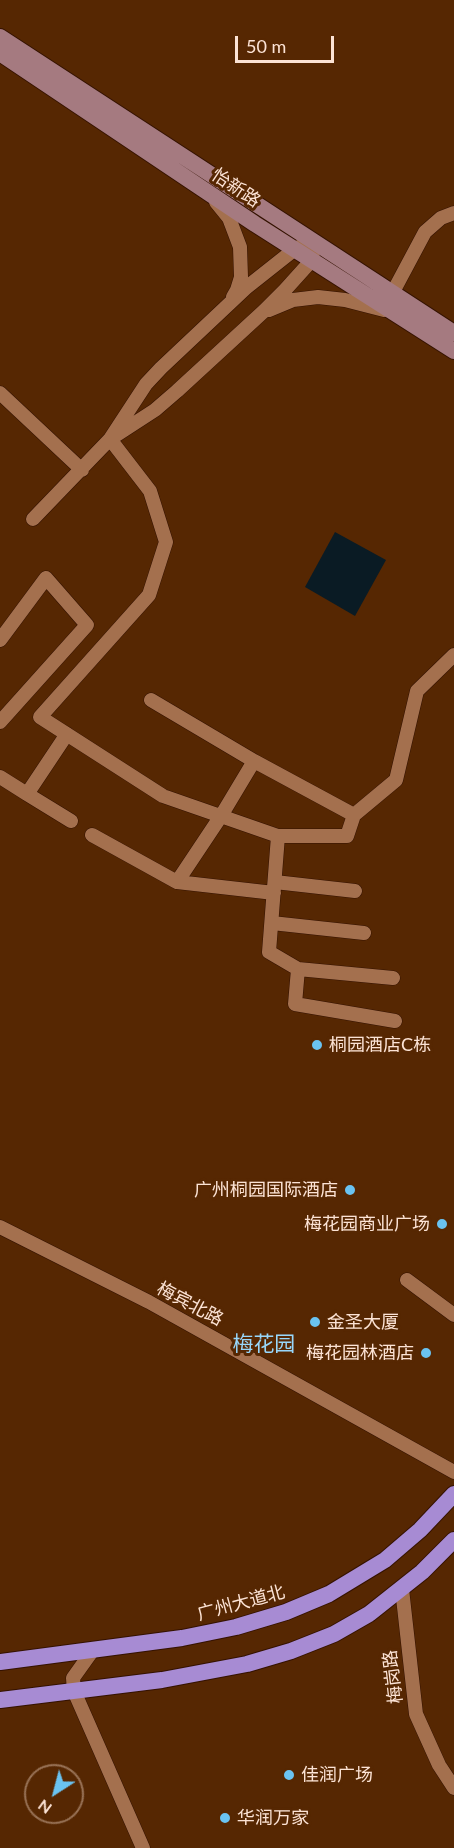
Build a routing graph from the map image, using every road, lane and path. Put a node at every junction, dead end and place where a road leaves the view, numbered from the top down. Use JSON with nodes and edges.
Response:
{"nodes":[{"id":1,"x":0,"y":37,"type":"edge"},
{"id":2,"x":0,"y":53,"type":"edge"},
{"id":3,"x":204,"y":190,"type":"junction"},
{"id":4,"x":454,"y":213,"type":"edge"},
{"id":5,"x":314,"y":240,"type":"junction"},
{"id":6,"x":295,"y":249,"type":"junction"},
{"id":7,"x":312,"y":260,"type":"junction"},
{"id":8,"x":393,"y":292,"type":"junction"},
{"id":9,"x":228,"y":306,"type":"junction"},
{"id":10,"x":262,"y":312,"type":"junction"},
{"id":11,"x":397,"y":314,"type":"junction"},
{"id":12,"x":454,"y":333,"type":"edge"},
{"id":13,"x":454,"y":351,"type":"edge"},
{"id":14,"x":0,"y":393,"type":"edge"},
{"id":15,"x":110,"y":439,"type":"junction"},
{"id":16,"x":82,"y":470,"type":"junction"},
{"id":17,"x":33,"y":519,"type":"dead end"},
{"id":18,"x":0,"y":640,"type":"edge"},
{"id":19,"x":454,"y":655,"type":"edge"},
{"id":20,"x":151,"y":700,"type":"dead end"},
{"id":21,"x":0,"y":722,"type":"edge"},
{"id":22,"x":67,"y":734,"type":"junction"},
{"id":23,"x":254,"y":761,"type":"junction"},
{"id":24,"x":0,"y":777,"type":"edge"},
{"id":25,"x":27,"y":794,"type":"junction"},
{"id":26,"x":354,"y":815,"type":"junction"},
{"id":27,"x":221,"y":816,"type":"junction"},
{"id":28,"x":71,"y":821,"type":"dead end"},
{"id":29,"x":92,"y":835,"type":"dead end"},
{"id":30,"x":278,"y":836,"type":"junction"},
{"id":31,"x":177,"y":882,"type":"junction"},
{"id":32,"x":274,"y":887,"type":"junction"},
{"id":33,"x":355,"y":891,"type":"dead end"},
{"id":34,"x":272,"y":923,"type":"junction"},
{"id":35,"x":364,"y":933,"type":"dead end"},
{"id":36,"x":298,"y":969,"type":"junction"},
{"id":37,"x":393,"y":978,"type":"dead end"},
{"id":38,"x":395,"y":1021,"type":"dead end"},
{"id":39,"x":0,"y":1227,"type":"edge"},
{"id":40,"x":407,"y":1280,"type":"dead end"},
{"id":41,"x":454,"y":1315,"type":"edge"},
{"id":42,"x":454,"y":1472,"type":"edge"},
{"id":43,"x":454,"y":1494,"type":"edge"},
{"id":44,"x":454,"y":1540,"type":"edge"},
{"id":45,"x":402,"y":1589,"type":"junction"},
{"id":46,"x":93,"y":1650,"type":"junction"},
{"id":47,"x":0,"y":1662,"type":"edge"},
{"id":48,"x":74,"y":1691,"type":"junction"},
{"id":49,"x":0,"y":1700,"type":"edge"},
{"id":50,"x":454,"y":1788,"type":"edge"},
{"id":51,"x":143,"y":1848,"type":"edge"}],
"edges":[{"from":1,"to":5,"type":"main road","name":"怡新路"},
{"from":2,"to":3,"type":"main road","name":"怡新路"},
{"from":3,"to":6,"type":"main road","name":"怡新路"},
{"from":3,"to":9,"type":"street"},
{"from":4,"to":8,"type":"street"},
{"from":5,"to":6,"type":"street"},
{"from":5,"to":7,"type":"street"},
{"from":5,"to":8,"type":"main road","name":"怡新路"},
{"from":6,"to":7,"type":"main road","name":"怡新路"},
{"from":6,"to":9,"type":"street"},
{"from":7,"to":10,"type":"street"},
{"from":7,"to":11,"type":"main road","name":"怡新路"},
{"from":8,"to":12,"type":"main road","name":"怡新路"},
{"from":9,"to":15,"type":"street"},
{"from":10,"to":11,"type":"street"},
{"from":10,"to":15,"type":"street"},
{"from":11,"to":13,"type":"main road","name":"怡新路"},
{"from":14,"to":16,"type":"street"},
{"from":15,"to":16,"type":"street"},
{"from":15,"to":22,"type":"street"},
{"from":16,"to":17,"type":"street"},
{"from":18,"to":21,"type":"street"},
{"from":19,"to":26,"type":"street"},
{"from":20,"to":23,"type":"street"},
{"from":22,"to":25,"type":"street"},
{"from":22,"to":27,"type":"street"},
{"from":23,"to":26,"type":"street"},
{"from":23,"to":27,"type":"street"},
{"from":24,"to":25,"type":"street"},
{"from":25,"to":28,"type":"street"},
{"from":26,"to":30,"type":"street"},
{"from":27,"to":30,"type":"street"},
{"from":27,"to":31,"type":"street"},
{"from":29,"to":31,"type":"street"},
{"from":30,"to":32,"type":"street"},
{"from":31,"to":32,"type":"street"},
{"from":32,"to":33,"type":"street"},
{"from":32,"to":34,"type":"street"},
{"from":34,"to":35,"type":"street"},
{"from":34,"to":36,"type":"street"},
{"from":36,"to":37,"type":"street"},
{"from":36,"to":38,"type":"street"},
{"from":39,"to":42,"type":"street","name":"梅宾北路"},
{"from":40,"to":41,"type":"street"},
{"from":43,"to":46,"type":"highway","name":"广州大道北"},
{"from":44,"to":45,"type":"highway"},
{"from":45,"to":48,"type":"highway"},
{"from":45,"to":50,"type":"street","name":"梅岗路"},
{"from":46,"to":47,"type":"highway","name":"广州大道北"},
{"from":46,"to":48,"type":"street"},
{"from":48,"to":49,"type":"highway"},
{"from":48,"to":51,"type":"street"}]}
